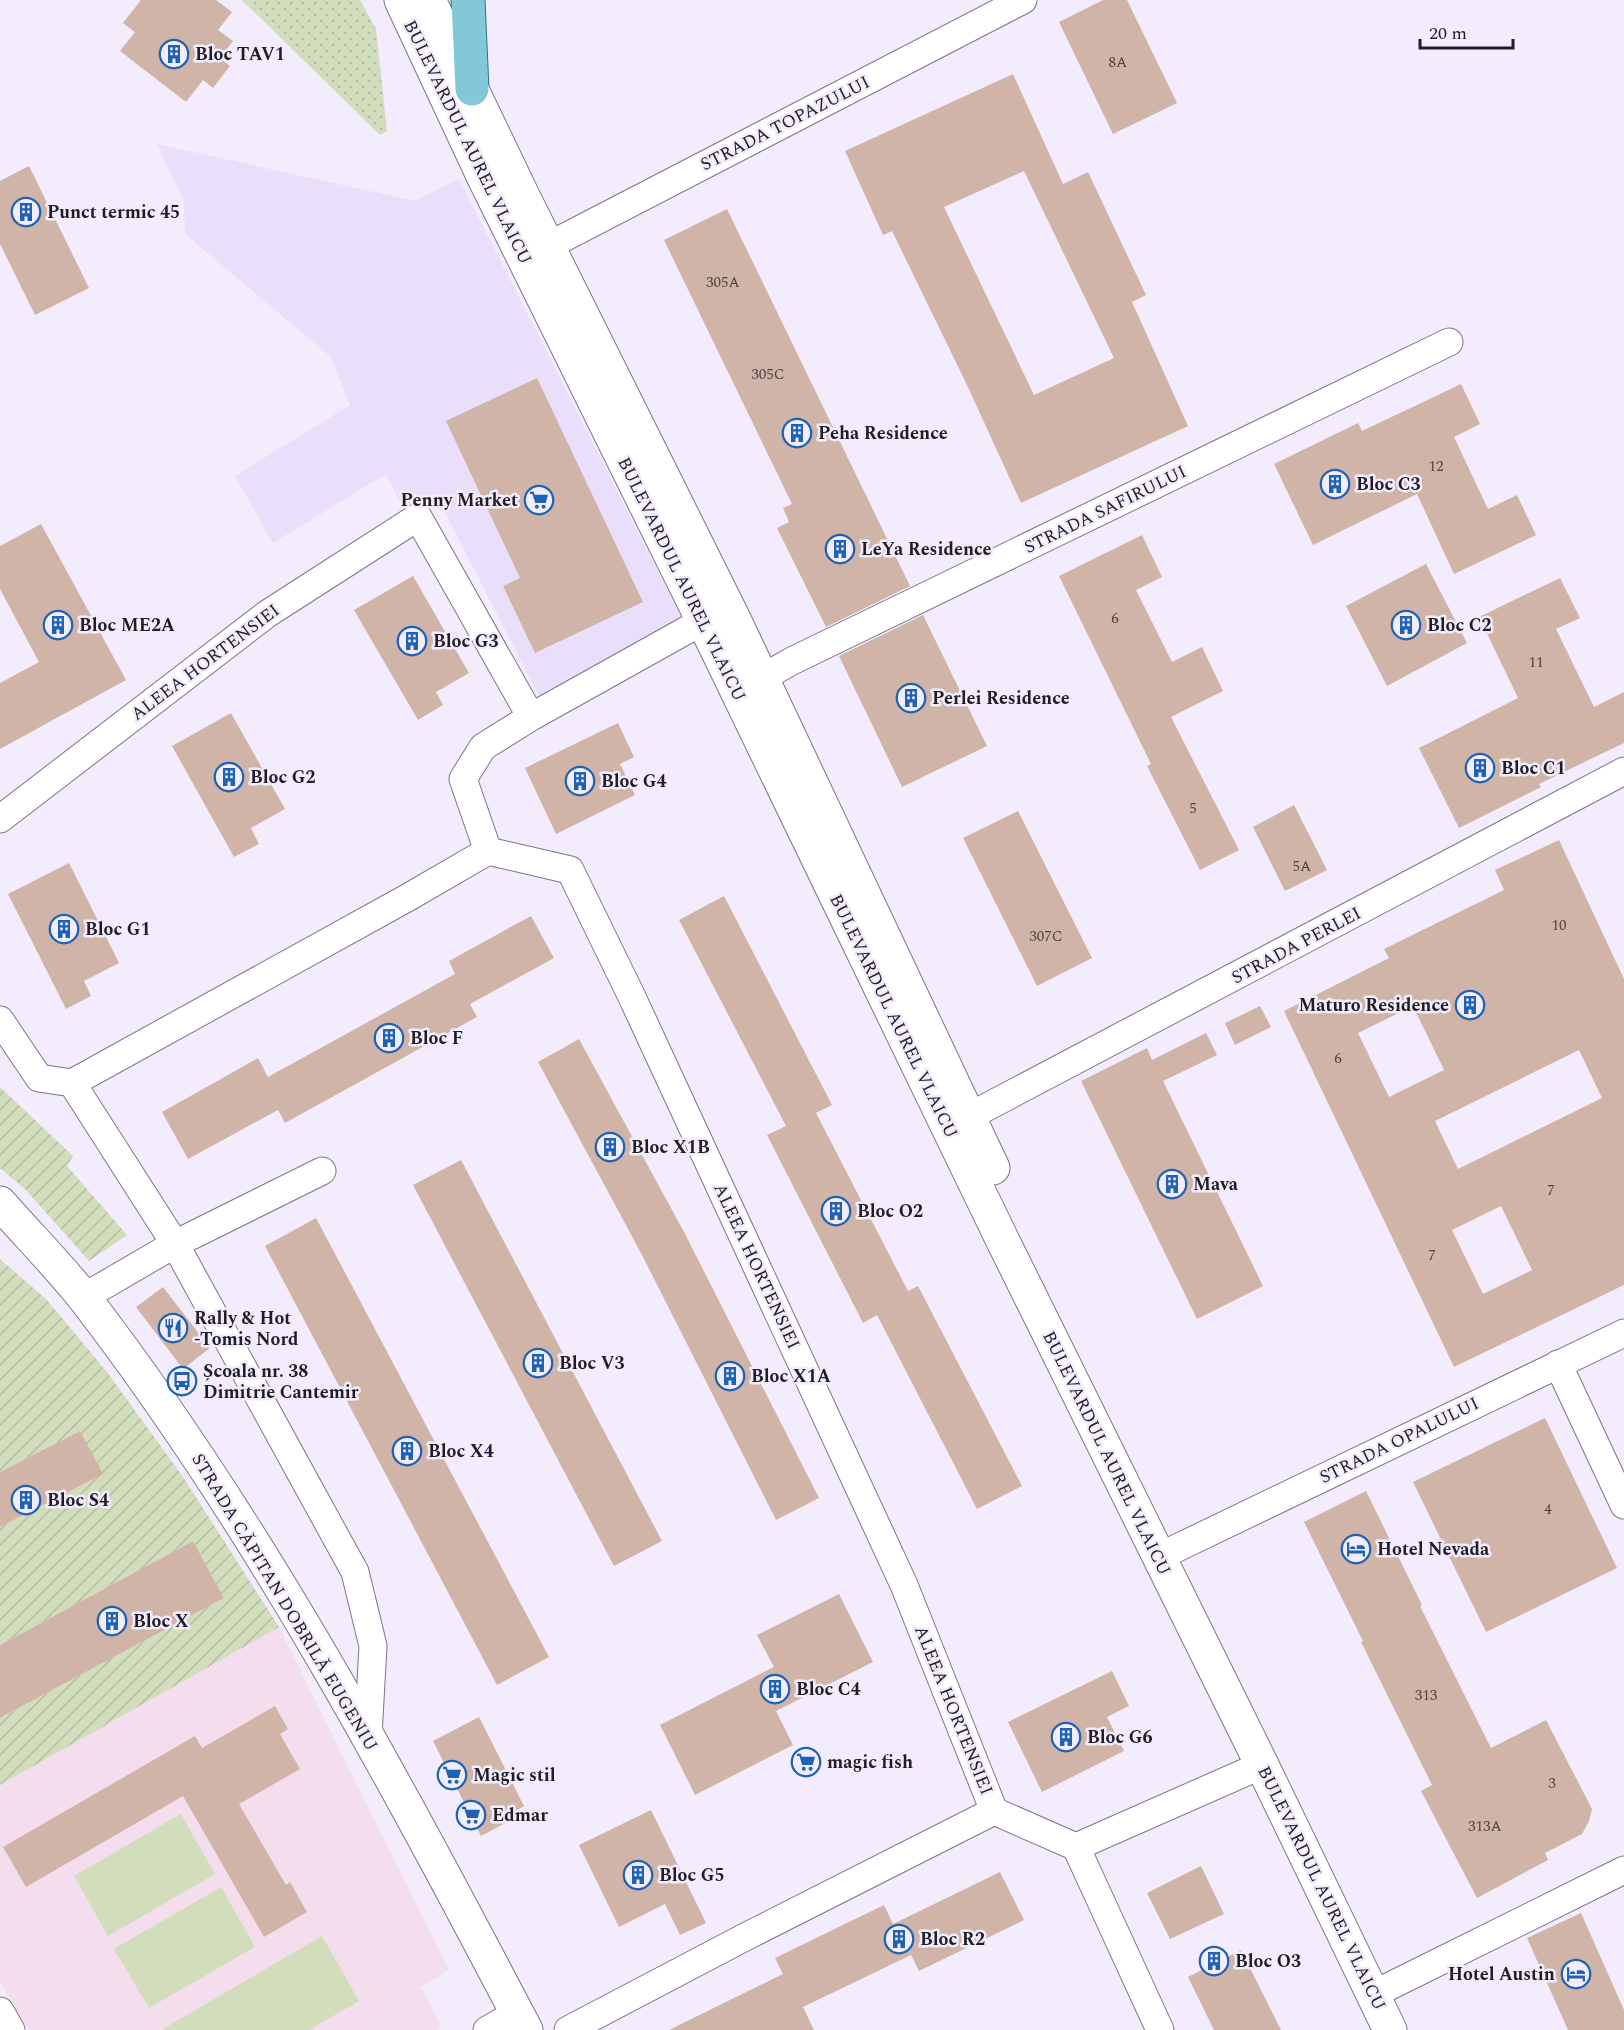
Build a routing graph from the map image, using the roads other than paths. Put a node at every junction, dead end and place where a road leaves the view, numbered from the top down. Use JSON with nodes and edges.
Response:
{"nodes":[{"id":1,"x":401,"y":0,"type":"edge"},
{"id":2,"x":429,"y":0,"type":"edge"},
{"id":3,"x":468,"y":0,"type":"edge"},
{"id":4,"x":1023,"y":0,"type":"edge"},
{"id":5,"x":472,"y":89,"type":"junction"},
{"id":6,"x":548,"y":246,"type":"junction"},
{"id":7,"x":1449,"y":342,"type":"dead end"},
{"id":8,"x":703,"y":621,"type":"junction"},
{"id":9,"x":762,"y":678,"type":"junction"},
{"id":10,"x":531,"y":717,"type":"junction"},
{"id":11,"x":1624,"y":771,"type":"edge"},
{"id":12,"x":0,"y":819,"type":"edge"},
{"id":13,"x":488,"y":851,"type":"junction"},
{"id":14,"x":0,"y":1020,"type":"edge"},
{"id":15,"x":72,"y":1083,"type":"junction"},
{"id":16,"x":968,"y":1117,"type":"junction"},
{"id":17,"x":322,"y":1171,"type":"dead end"},
{"id":18,"x":0,"y":1203,"type":"edge"},
{"id":19,"x":175,"y":1244,"type":"junction"},
{"id":20,"x":84,"y":1297,"type":"junction"},
{"id":21,"x":1624,"y":1333,"type":"edge"},
{"id":22,"x":1558,"y":1364,"type":"junction"},
{"id":23,"x":1624,"y":1505,"type":"edge"},
{"id":24,"x":1175,"y":1549,"type":"junction"},
{"id":25,"x":368,"y":1737,"type":"junction"},
{"id":26,"x":1262,"y":1765,"type":"junction"},
{"id":27,"x":994,"y":1811,"type":"junction"},
{"id":28,"x":1076,"y":1847,"type":"junction"},
{"id":29,"x":1624,"y":1870,"type":"edge"},
{"id":30,"x":1386,"y":1988,"type":"junction"},
{"id":31,"x":0,"y":2011,"type":"edge"},
{"id":32,"x":522,"y":2021,"type":"edge"},
{"id":33,"x":11,"y":2030,"type":"edge"},
{"id":34,"x":487,"y":2030,"type":"edge"},
{"id":35,"x":568,"y":2030,"type":"edge"},
{"id":36,"x":1160,"y":2030,"type":"edge"},
{"id":37,"x":1390,"y":2030,"type":"edge"},
{"id":38,"x":1406,"y":2030,"type":"edge"}],
"edges":[{"from":1,"to":8,"type":"main road","name":"BULEVARDUL AUREL VLAICU"},
{"from":2,"to":5,"type":"main road","name":"BULEVARDUL AUREL VLAICU"},
{"from":3,"to":5,"type":"main road"},
{"from":4,"to":6,"type":"street","name":"STRADA TOPAZULUI"},
{"from":5,"to":6,"type":"main road","name":"BULEVARDUL AUREL VLAICU"},
{"from":6,"to":9,"type":"main road","name":"BULEVARDUL AUREL VLAICU"},
{"from":7,"to":9,"type":"street","name":"STRADA SAFIRULUI"},
{"from":8,"to":10,"type":"street"},
{"from":8,"to":26,"type":"main road","name":"BULEVARDUL AUREL VLAICU"},
{"from":9,"to":16,"type":"main road","name":"BULEVARDUL AUREL VLAICU"},
{"from":10,"to":12,"type":"street","name":"ALEEA HORTENSIEI"},
{"from":10,"to":13,"type":"street"},
{"from":11,"to":16,"type":"street","name":"STRADA PERLEI"},
{"from":13,"to":15,"type":"street"},
{"from":13,"to":27,"type":"street","name":"ALEEA HORTENSIEI"},
{"from":14,"to":15,"type":"street"},
{"from":15,"to":19,"type":"street"},
{"from":16,"to":24,"type":"main road","name":"BULEVARDUL AUREL VLAICU"},
{"from":17,"to":19,"type":"street"},
{"from":18,"to":20,"type":"main road","name":"STRADA CĂPITAN DOBRILĂ EUGENIU"},
{"from":19,"to":20,"type":"street"},
{"from":19,"to":25,"type":"street"},
{"from":20,"to":25,"type":"main road","name":"STRADA CĂPITAN DOBRILĂ EUGENIU"},
{"from":21,"to":22,"type":"street","name":"STRADA OPALULUI"},
{"from":22,"to":23,"type":"street"},
{"from":22,"to":24,"type":"street","name":"STRADA OPALULUI"},
{"from":24,"to":30,"type":"main road","name":"BULEVARDUL AUREL VLAICU"},
{"from":25,"to":32,"type":"main road","name":"STRADA CĂPITAN DOBRILĂ EUGENIU"},
{"from":26,"to":28,"type":"street"},
{"from":26,"to":37,"type":"main road","name":"BULEVARDUL AUREL VLAICU"},
{"from":27,"to":28,"type":"street"},
{"from":27,"to":35,"type":"street"},
{"from":28,"to":36,"type":"street"},
{"from":29,"to":30,"type":"street"},
{"from":30,"to":38,"type":"main road","name":"BULEVARDUL AUREL VLAICU"},
{"from":31,"to":33,"type":"street"},
{"from":32,"to":34,"type":"street"}]}
